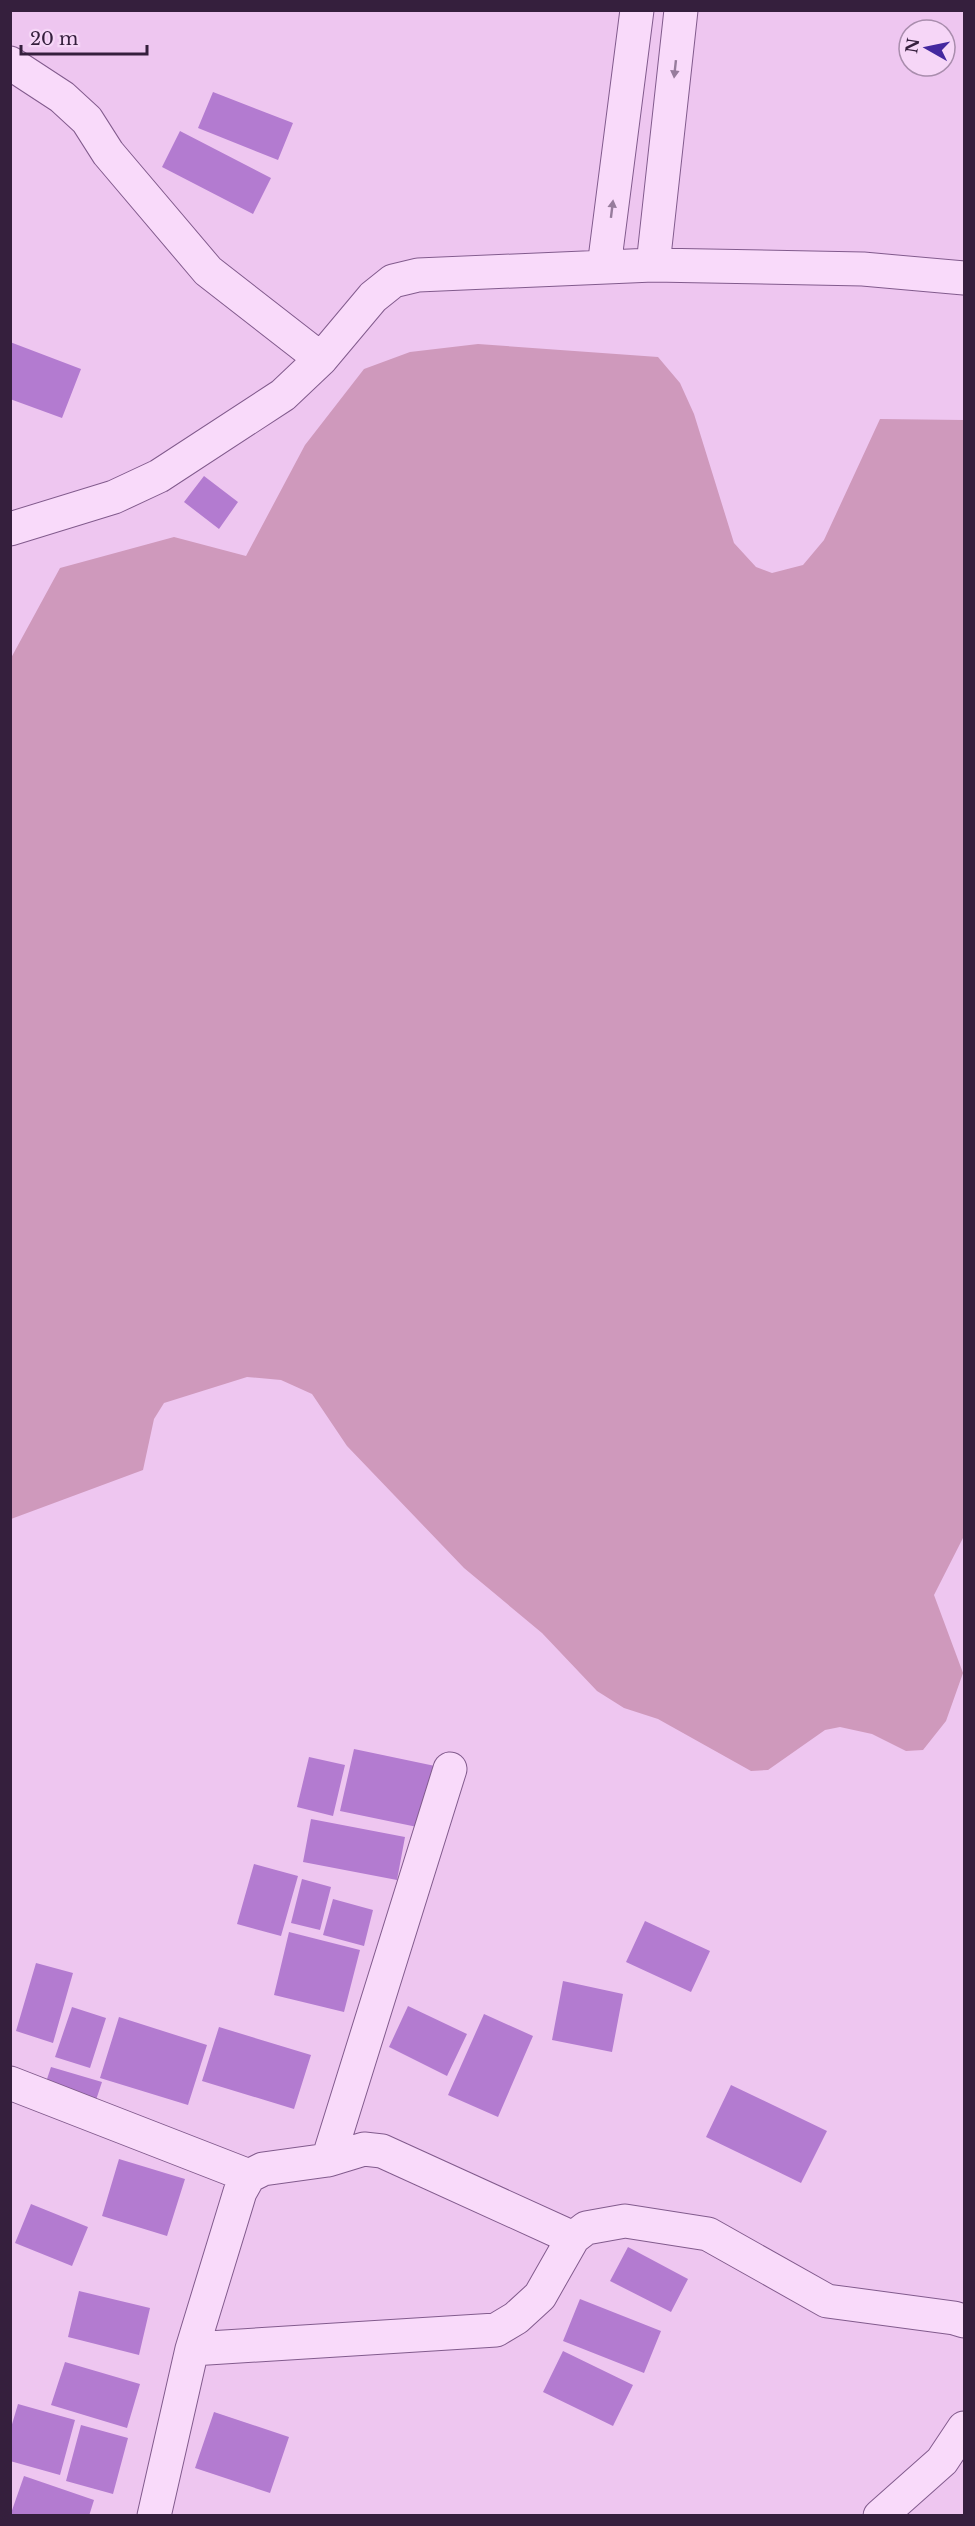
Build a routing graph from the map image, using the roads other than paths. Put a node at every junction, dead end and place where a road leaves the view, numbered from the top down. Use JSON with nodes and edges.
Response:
{"nodes":[{"id":1,"x":638,"y":10,"type":"edge"},
{"id":2,"x":681,"y":10,"type":"edge"},
{"id":3,"x":10,"y":63,"type":"edge"},
{"id":4,"x":653,"y":265,"type":"junction"},
{"id":5,"x":604,"y":267,"type":"junction"},
{"id":6,"x":964,"y":278,"type":"edge"},
{"id":7,"x":321,"y":358,"type":"junction"},
{"id":8,"x":10,"y":529,"type":"edge"},
{"id":9,"x":450,"y":1769,"type":"dead end"},
{"id":10,"x":10,"y":2083,"type":"edge"},
{"id":11,"x":328,"y":2160,"type":"junction"},
{"id":12,"x":249,"y":2176,"type":"junction"},
{"id":13,"x":573,"y":2238,"type":"junction"},
{"id":14,"x":964,"y":2321,"type":"edge"},
{"id":15,"x":192,"y":2349,"type":"junction"},
{"id":16,"x":964,"y":2428,"type":"edge"},
{"id":17,"x":154,"y":2516,"type":"edge"},
{"id":18,"x":880,"y":2516,"type":"edge"}],
"edges":[{"from":5,"to":1,"type":"street","one_way":true},
{"from":2,"to":4,"type":"street","one_way":true},
{"from":3,"to":7,"type":"street"},
{"from":4,"to":5,"type":"street"},
{"from":4,"to":6,"type":"street"},
{"from":5,"to":7,"type":"street"},
{"from":7,"to":8,"type":"street"},
{"from":9,"to":11,"type":"street"},
{"from":10,"to":12,"type":"street"},
{"from":11,"to":12,"type":"street"},
{"from":11,"to":13,"type":"street"},
{"from":12,"to":15,"type":"street"},
{"from":13,"to":14,"type":"street"},
{"from":13,"to":15,"type":"street"},
{"from":15,"to":17,"type":"street"},
{"from":16,"to":18,"type":"street"}]}
